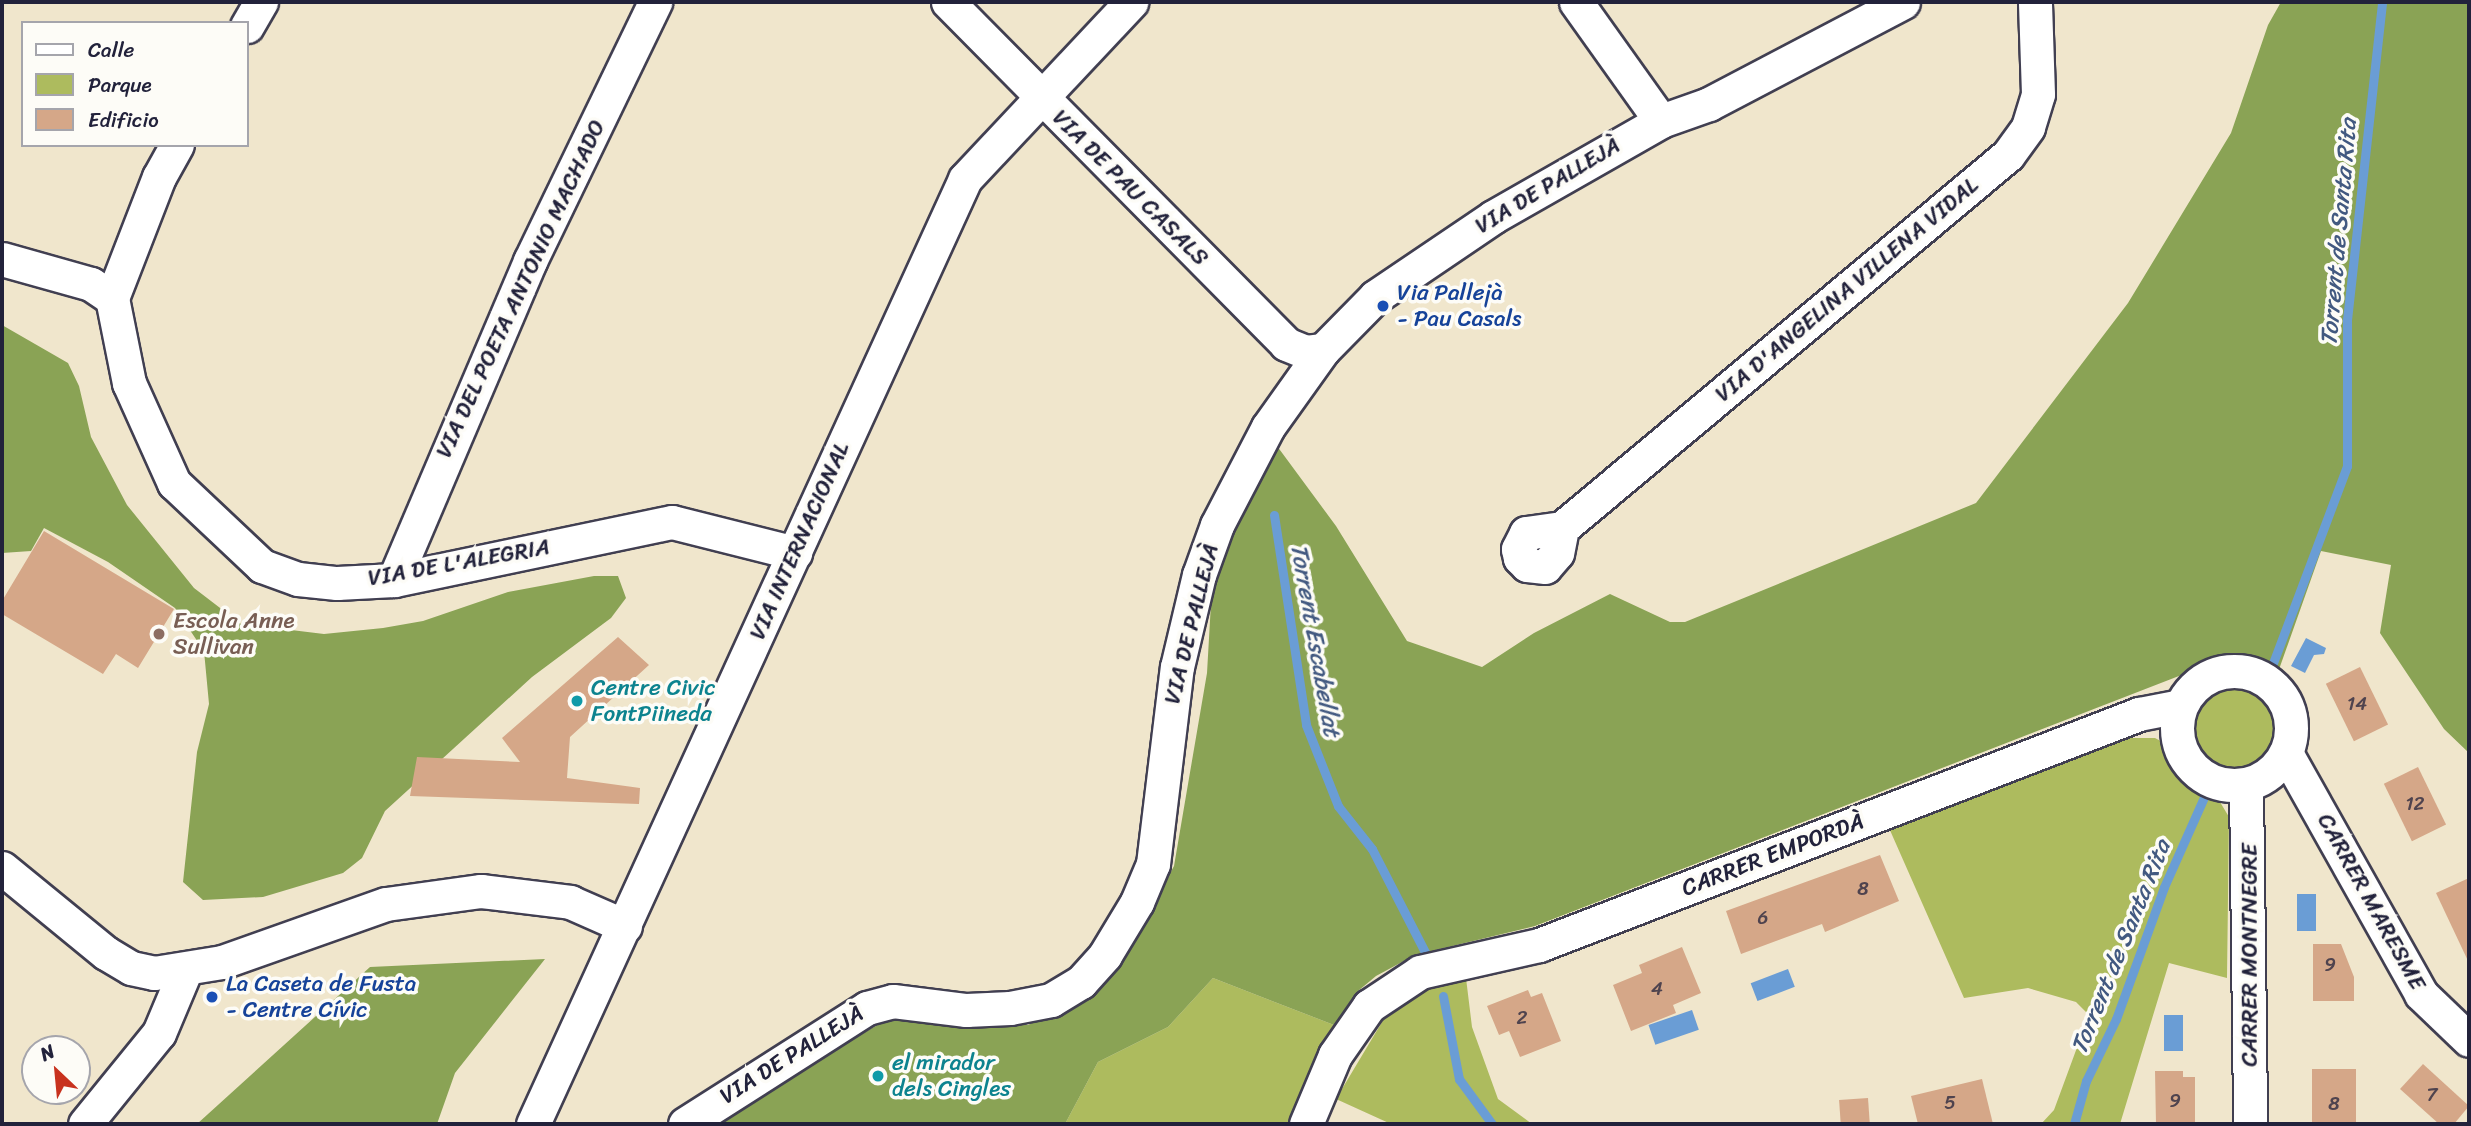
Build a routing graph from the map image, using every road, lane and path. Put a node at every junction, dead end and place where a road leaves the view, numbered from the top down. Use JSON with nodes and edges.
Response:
{"nodes":[{"id":1,"x":261,"y":2,"type":"edge"},
{"id":2,"x":656,"y":2,"type":"edge"},
{"id":3,"x":948,"y":2,"type":"edge"},
{"id":4,"x":1131,"y":2,"type":"edge"},
{"id":5,"x":1576,"y":2,"type":"edge"},
{"id":6,"x":1903,"y":2,"type":"edge"},
{"id":7,"x":2035,"y":2,"type":"edge"},
{"id":8,"x":248,"y":24,"type":"edge"},
{"id":9,"x":1040,"y":99,"type":"junction"},
{"id":10,"x":1661,"y":121,"type":"junction"},
{"id":11,"x":176,"y":147,"type":"edge"},
{"id":12,"x":2,"y":259,"type":"edge"},
{"id":13,"x":112,"y":298,"type":"junction"},
{"id":14,"x":1323,"y":350,"type":"junction"},
{"id":15,"x":1562,"y":528,"type":"dead end"},
{"id":16,"x":795,"y":553,"type":"junction"},
{"id":17,"x":394,"y":579,"type":"junction"},
{"id":18,"x":2180,"y":706,"type":"junction"},
{"id":19,"x":2286,"y":753,"type":"junction"},
{"id":20,"x":2246,"y":785,"type":"junction"},
{"id":21,"x":2,"y":867,"type":"edge"},
{"id":22,"x":625,"y":926,"type":"junction"},
{"id":23,"x":185,"y":971,"type":"junction"},
{"id":24,"x":2469,"y":1040,"type":"edge"},
{"id":25,"x":85,"y":1124,"type":"edge"},
{"id":26,"x":533,"y":1124,"type":"edge"},
{"id":27,"x":685,"y":1124,"type":"edge"},
{"id":28,"x":1306,"y":1124,"type":"edge"},
{"id":29,"x":2250,"y":1124,"type":"edge"}],
"edges":[{"from":1,"to":8,"type":"street"},
{"from":2,"to":17,"type":"street","name":"VIA DEL POETA ANTONIO MACHADO"},
{"from":3,"to":9,"type":"street","name":"VIA DE PAU CASALS"},
{"from":4,"to":9,"type":"street","name":"VIA INTERNACIONAL"},
{"from":5,"to":10,"type":"street"},
{"from":6,"to":10,"type":"street","name":"VIA DE PALLEJÀ"},
{"from":7,"to":15,"type":"street","name":"VIA D'ANGELINA VILLENA VIDAL"},
{"from":9,"to":14,"type":"street","name":"VIA DE PAU CASALS"},
{"from":9,"to":16,"type":"street","name":"VIA INTERNACIONAL"},
{"from":10,"to":14,"type":"street","name":"VIA DE PALLEJÀ"},
{"from":11,"to":13,"type":"street"},
{"from":12,"to":13,"type":"street"},
{"from":13,"to":17,"type":"street","name":"VIA DE L'ALEGRIA"},
{"from":14,"to":27,"type":"street","name":"VIA DE PALLEJÀ"},
{"from":16,"to":17,"type":"street","name":"VIA DE L'ALEGRIA"},
{"from":16,"to":22,"type":"street","name":"VIA INTERNACIONAL"},
{"from":18,"to":19,"type":"street"},
{"from":18,"to":20,"type":"street"},
{"from":18,"to":28,"type":"street","name":"CARRER EMPORDÀ"},
{"from":19,"to":20,"type":"street"},
{"from":19,"to":24,"type":"street","name":"CARRER MARESME"},
{"from":20,"to":29,"type":"street","name":"CARRER MONTNEGRE"},
{"from":21,"to":23,"type":"street"},
{"from":22,"to":23,"type":"street"},
{"from":22,"to":26,"type":"street","name":"VIA INTERNACIONAL"},
{"from":23,"to":25,"type":"street"}]}
